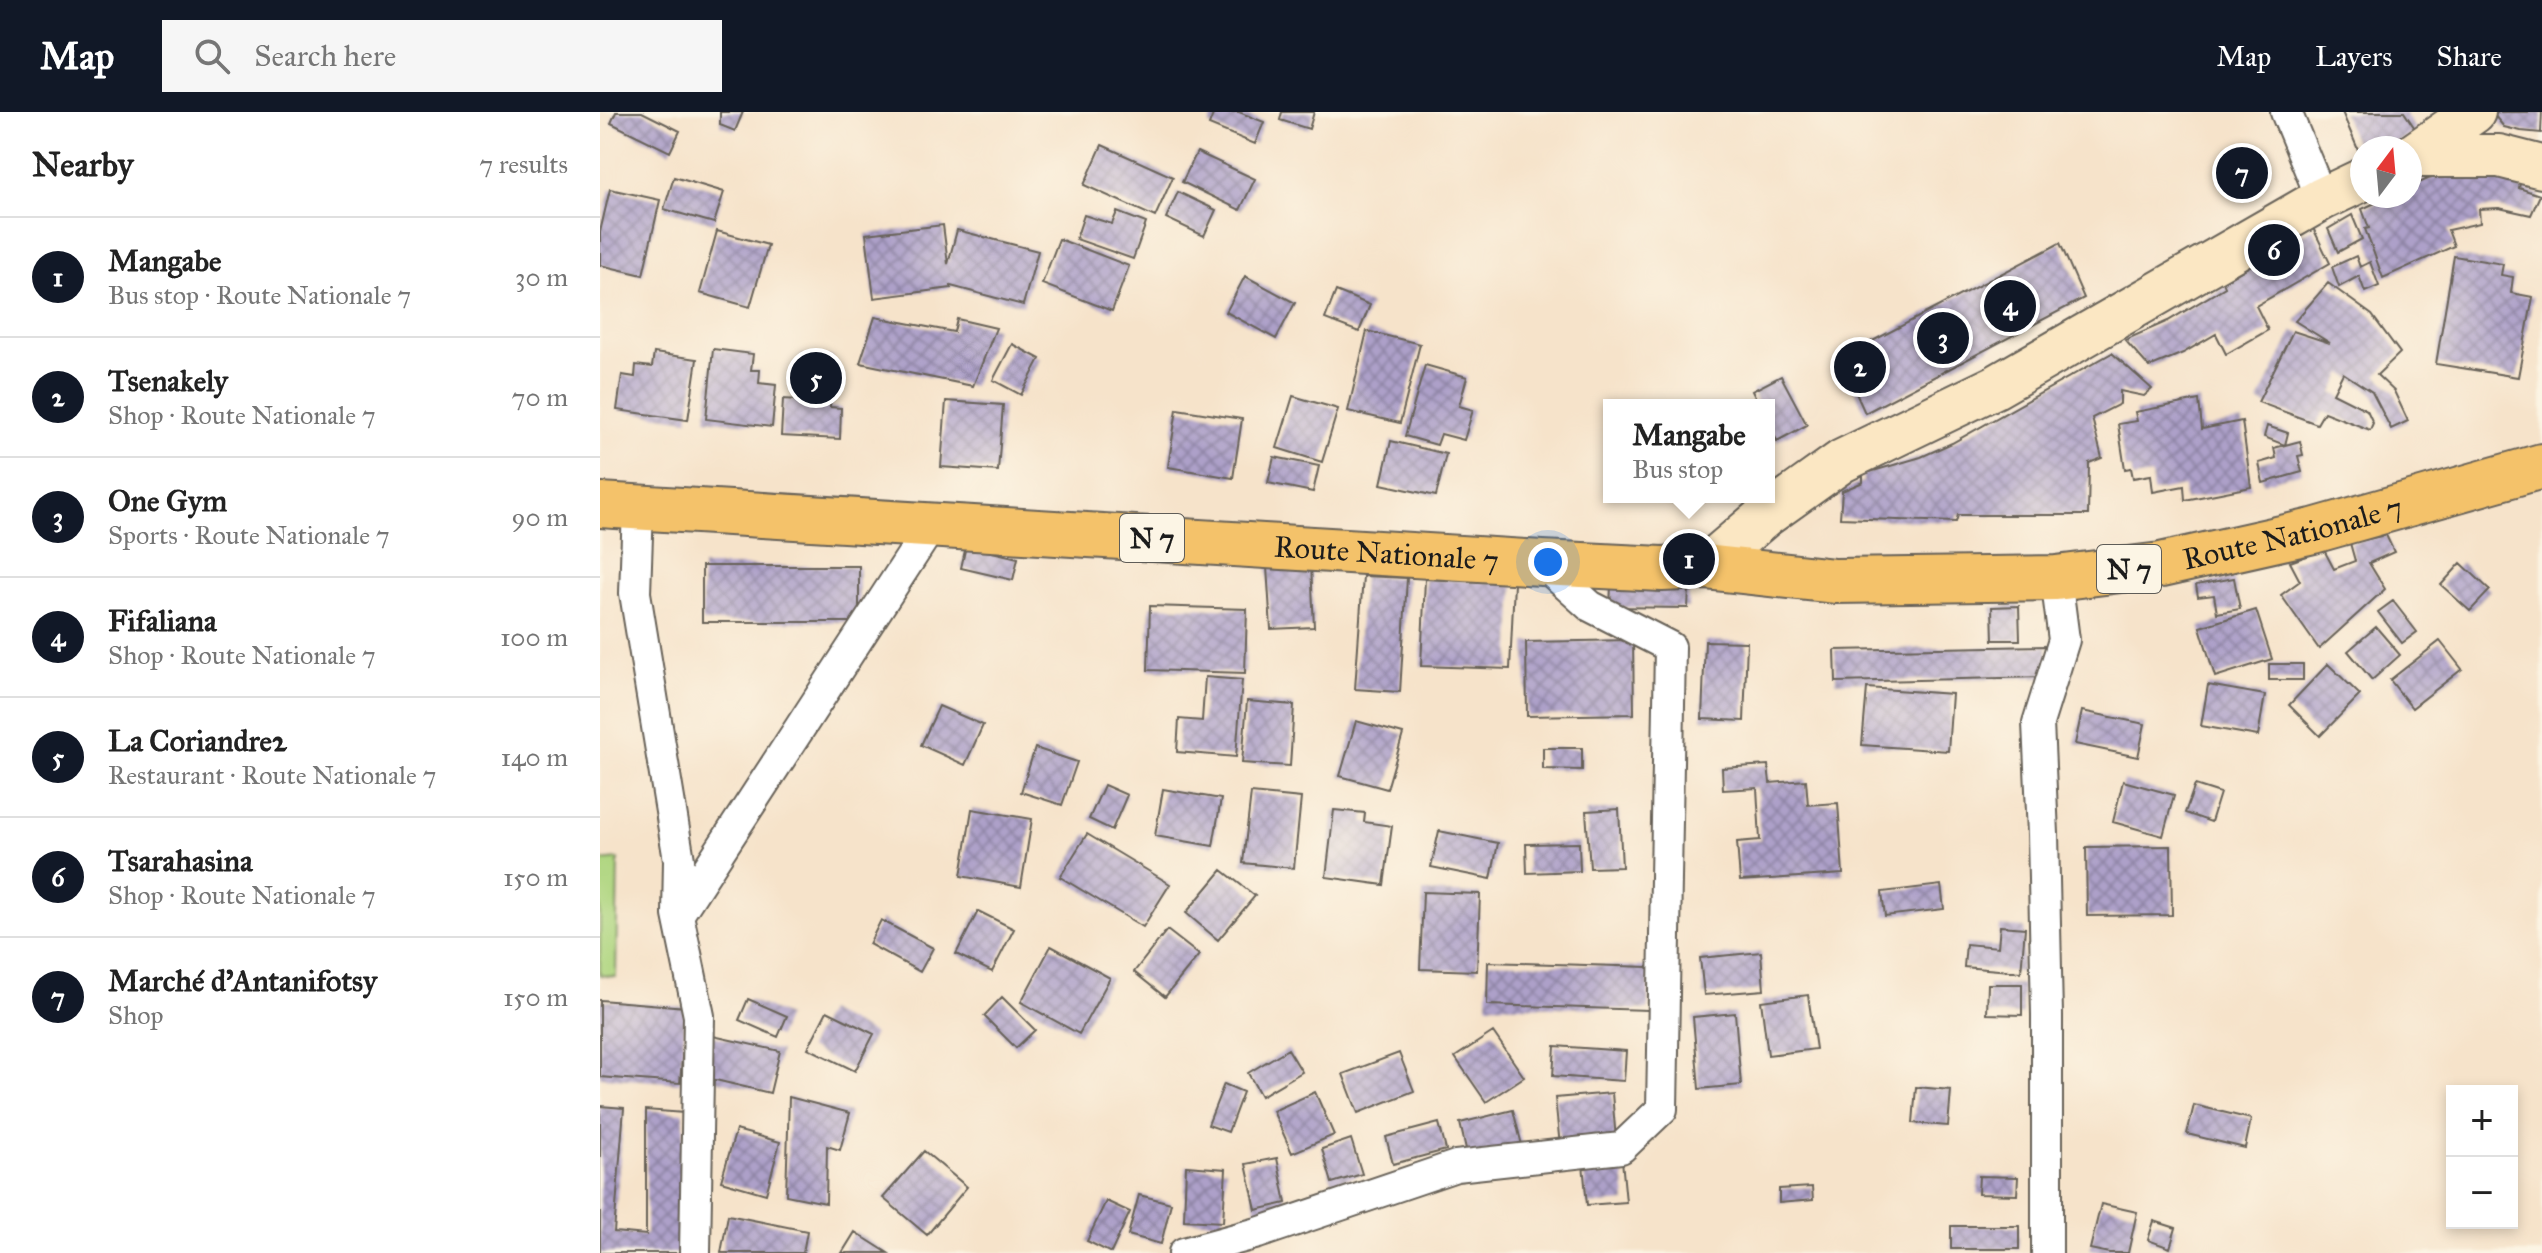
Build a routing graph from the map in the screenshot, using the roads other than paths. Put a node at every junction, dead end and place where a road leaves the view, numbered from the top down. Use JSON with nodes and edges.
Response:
{"nodes":[{"id":1,"x":2286,"y":112,"type":"edge"},
{"id":2,"x":2474,"y":112,"type":"edge"},
{"id":3,"x":2422,"y":149,"type":"edge"},
{"id":4,"x":2422,"y":156,"type":"edge"},
{"id":5,"x":2542,"y":167,"type":"edge"},
{"id":6,"x":2350,"y":186,"type":"edge"},
{"id":7,"x":2322,"y":199,"type":"junction"},
{"id":8,"x":2542,"y":466,"type":"edge"},
{"id":9,"x":619,"y":506,"type":"edge"},
{"id":10,"x":932,"y":525,"type":"junction"},
{"id":11,"x":600,"y":529,"type":"edge"},
{"id":12,"x":1542,"y":563,"type":"junction"},
{"id":13,"x":1705,"y":567,"type":"junction"},
{"id":14,"x":2056,"y":578,"type":"junction"},
{"id":15,"x":678,"y":915,"type":"junction"},
{"id":16,"x":695,"y":1253,"type":"edge"},
{"id":17,"x":1184,"y":1253,"type":"edge"},
{"id":18,"x":2047,"y":1253,"type":"edge"}],
"edges":[{"from":1,"to":7,"type":"street"},
{"from":2,"to":3,"type":"street"},
{"from":4,"to":5,"type":"street"},
{"from":6,"to":7,"type":"street"},
{"from":7,"to":13,"type":"street"},
{"from":8,"to":14,"type":"main road","name":"Route Nationale 7","number":"N 7"},
{"from":9,"to":10,"type":"main road","name":"Route Nationale 7","number":"N 7"},
{"from":9,"to":11,"type":"street"},
{"from":9,"to":15,"type":"street"},
{"from":10,"to":12,"type":"main road","name":"Route Nationale 7","number":"N 7"},
{"from":10,"to":15,"type":"street"},
{"from":12,"to":13,"type":"main road","name":"Route Nationale 7","number":"N 7"},
{"from":12,"to":17,"type":"street"},
{"from":13,"to":14,"type":"main road","name":"Route Nationale 7","number":"N 7"},
{"from":14,"to":18,"type":"street"},
{"from":15,"to":16,"type":"street"}]}
